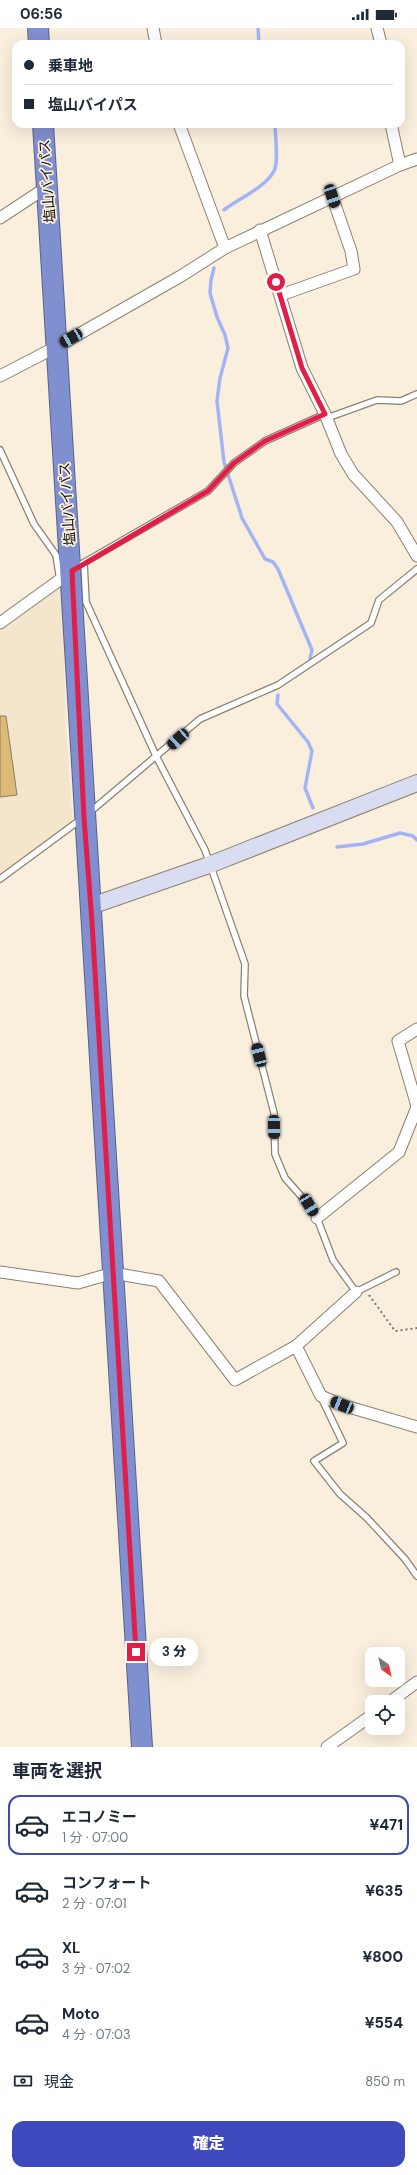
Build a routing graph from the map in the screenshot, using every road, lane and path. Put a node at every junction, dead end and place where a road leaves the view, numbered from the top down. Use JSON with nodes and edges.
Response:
{"nodes":[{"id":1,"x":38,"y":28,"type":"edge"},
{"id":2,"x":153,"y":28,"type":"edge"},
{"id":3,"x":377,"y":28,"type":"edge"},
{"id":4,"x":39,"y":40,"type":"edge"},
{"id":5,"x":155,"y":40,"type":"edge"},
{"id":6,"x":380,"y":40,"type":"edge"},
{"id":7,"x":43,"y":128,"type":"edge"},
{"id":8,"x":180,"y":128,"type":"edge"},
{"id":9,"x":392,"y":128,"type":"edge"},
{"id":10,"x":417,"y":159,"type":"edge"},
{"id":11,"x":400,"y":165,"type":"junction"},
{"id":12,"x":47,"y":187,"type":"junction"},
{"id":13,"x":332,"y":196,"type":"junction"},
{"id":14,"x":0,"y":218,"type":"edge"},
{"id":15,"x":260,"y":230,"type":"junction"},
{"id":16,"x":225,"y":248,"type":"junction"},
{"id":17,"x":281,"y":295,"type":"junction"},
{"id":18,"x":58,"y":346,"type":"junction"},
{"id":19,"x":0,"y":376,"type":"edge"},
{"id":20,"x":417,"y":394,"type":"edge"},
{"id":21,"x":326,"y":416,"type":"junction"},
{"id":22,"x":0,"y":450,"type":"edge"},
{"id":23,"x":417,"y":556,"type":"edge"},
{"id":24,"x":417,"y":569,"type":"edge"},
{"id":25,"x":72,"y":571,"type":"junction"},
{"id":26,"x":0,"y":623,"type":"edge"},
{"id":27,"x":157,"y":758,"type":"junction"},
{"id":28,"x":417,"y":783,"type":"edge"},
{"id":29,"x":84,"y":818,"type":"junction"},
{"id":30,"x":209,"y":866,"type":"junction"},
{"id":31,"x":0,"y":879,"type":"edge"},
{"id":32,"x":91,"y":906,"type":"junction"},
{"id":33,"x":417,"y":1029,"type":"edge"},
{"id":34,"x":417,"y":1106,"type":"edge"},
{"id":35,"x":317,"y":1218,"type":"junction"},
{"id":36,"x":0,"y":1272,"type":"edge"},
{"id":37,"x":396,"y":1272,"type":"dead end"},
{"id":38,"x":113,"y":1273,"type":"junction"},
{"id":39,"x":361,"y":1290,"type":"junction"},
{"id":40,"x":417,"y":1328,"type":"edge"},
{"id":41,"x":296,"y":1346,"type":"junction"},
{"id":42,"x":321,"y":1396,"type":"junction"},
{"id":43,"x":417,"y":1427,"type":"edge"},
{"id":44,"x":417,"y":1576,"type":"edge"},
{"id":45,"x":417,"y":1682,"type":"edge"},
{"id":46,"x":399,"y":1695,"type":"edge"},
{"id":47,"x":365,"y":1720,"type":"edge"},
{"id":48,"x":142,"y":1747,"type":"edge"},
{"id":49,"x":327,"y":1747,"type":"edge"}],
"edges":[{"from":1,"to":4,"type":"highway"},
{"from":2,"to":5,"type":"street"},
{"from":3,"to":6,"type":"street"},
{"from":7,"to":12,"type":"highway","name":"塩山バイパス"},
{"from":8,"to":16,"type":"street"},
{"from":9,"to":11,"type":"street"},
{"from":10,"to":11,"type":"street"},
{"from":11,"to":13,"type":"street"},
{"from":12,"to":14,"type":"street"},
{"from":12,"to":18,"type":"highway","name":"塩山バイパス"},
{"from":13,"to":15,"type":"street"},
{"from":13,"to":17,"type":"street"},
{"from":15,"to":16,"type":"street"},
{"from":15,"to":17,"type":"street"},
{"from":16,"to":18,"type":"street"},
{"from":17,"to":21,"type":"street"},
{"from":18,"to":19,"type":"street"},
{"from":18,"to":25,"type":"highway","name":"塩山バイパス"},
{"from":20,"to":21,"type":"lane"},
{"from":21,"to":23,"type":"street"},
{"from":21,"to":25,"type":"lane"},
{"from":22,"to":25,"type":"lane"},
{"from":24,"to":27,"type":"lane"},
{"from":25,"to":26,"type":"street"},
{"from":25,"to":27,"type":"lane"},
{"from":25,"to":29,"type":"highway","name":"塩山バイパス"},
{"from":27,"to":29,"type":"lane"},
{"from":27,"to":30,"type":"lane"},
{"from":28,"to":30,"type":"street"},
{"from":29,"to":31,"type":"lane"},
{"from":29,"to":32,"type":"highway","name":"塩山バイパス"},
{"from":30,"to":32,"type":"street"},
{"from":30,"to":35,"type":"lane"},
{"from":32,"to":38,"type":"highway","name":"塩山バイパス"},
{"from":33,"to":34,"type":"street"},
{"from":34,"to":35,"type":"street"},
{"from":35,"to":39,"type":"lane"},
{"from":36,"to":38,"type":"street"},
{"from":37,"to":39,"type":"lane"},
{"from":38,"to":41,"type":"street"},
{"from":38,"to":48,"type":"highway","name":"塩山バイパス"},
{"from":39,"to":40,"type":"path"},
{"from":39,"to":41,"type":"street"},
{"from":41,"to":42,"type":"street"},
{"from":42,"to":43,"type":"street"},
{"from":42,"to":44,"type":"lane"},
{"from":45,"to":46,"type":"street"},
{"from":47,"to":49,"type":"street"}]}
